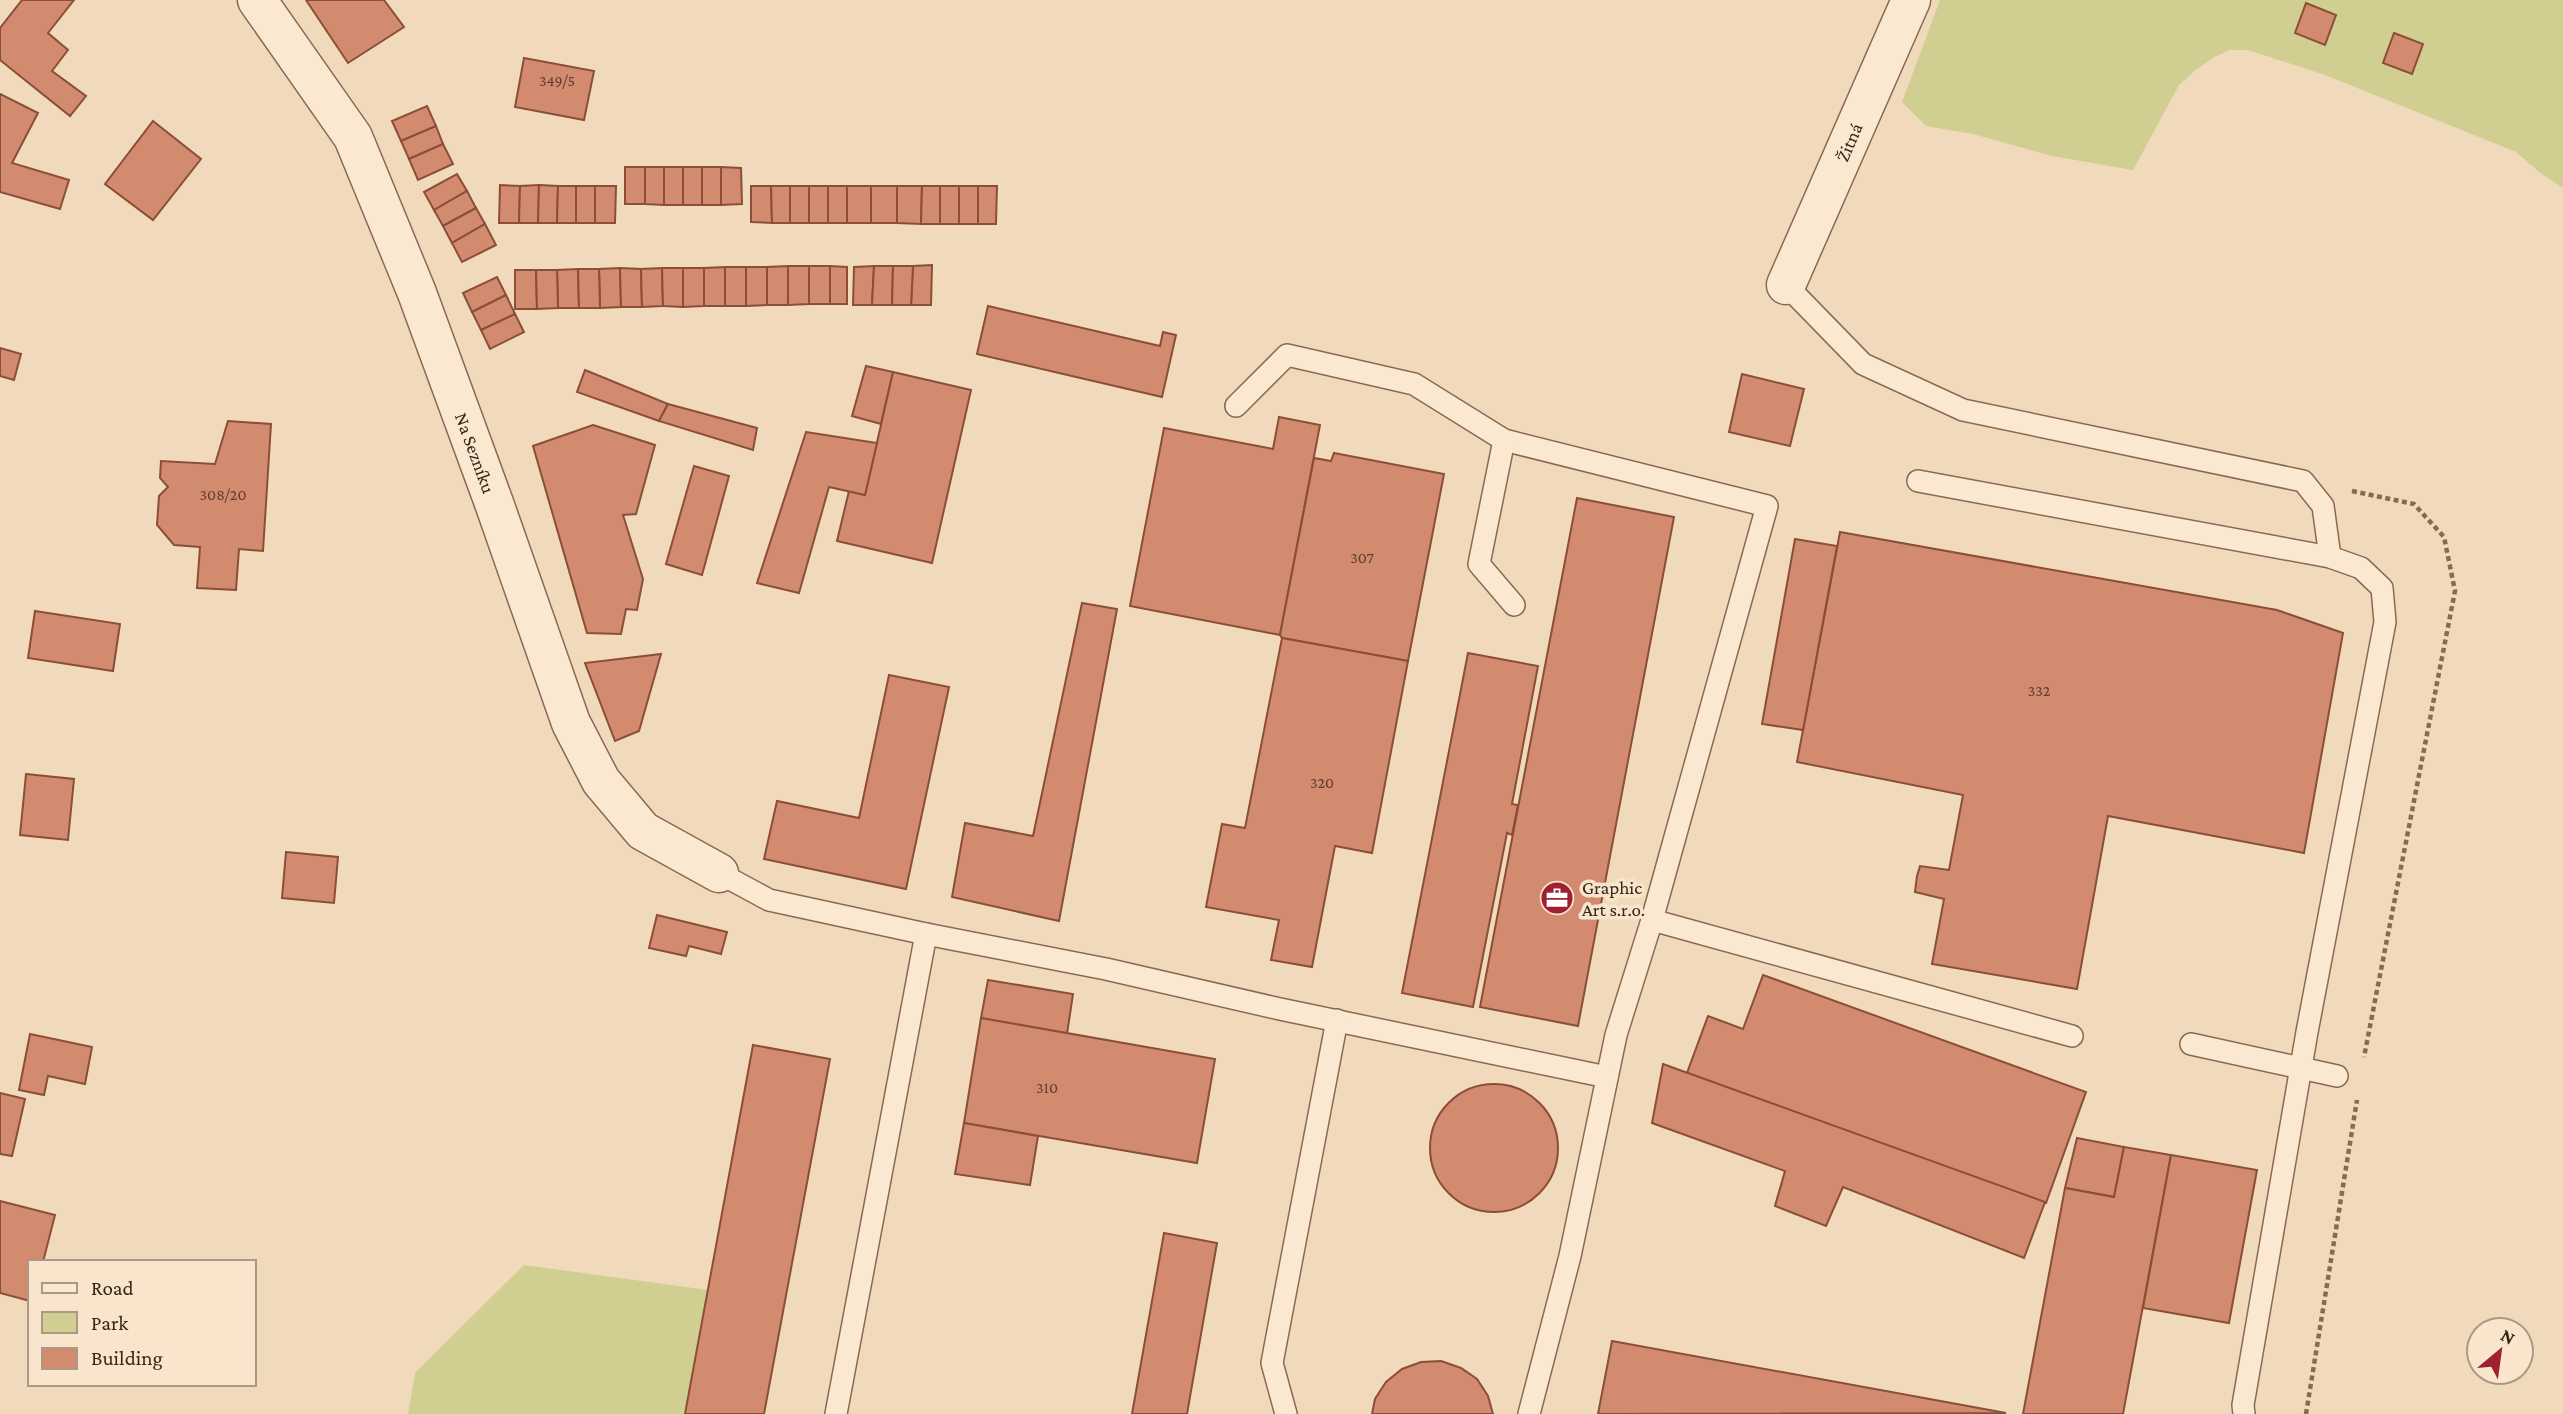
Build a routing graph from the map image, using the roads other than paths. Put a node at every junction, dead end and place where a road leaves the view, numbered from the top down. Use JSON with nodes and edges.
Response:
{"nodes":[{"id":1,"x":257,"y":0,"type":"edge"},
{"id":2,"x":1911,"y":0,"type":"edge"},
{"id":3,"x":1786,"y":285,"type":"joint"},
{"id":4,"x":1236,"y":406,"type":"dead end"},
{"id":5,"x":1504,"y":440,"type":"junction"},
{"id":6,"x":1918,"y":481,"type":"dead end"},
{"id":7,"x":2330,"y":557,"type":"junction"},
{"id":8,"x":1514,"y":605,"type":"dead end"},
{"id":9,"x":719,"y":873,"type":"joint"},
{"id":10,"x":1652,"y":920,"type":"junction"},
{"id":11,"x":926,"y":934,"type":"junction"},
{"id":12,"x":1337,"y":1020,"type":"junction"},
{"id":13,"x":2072,"y":1036,"type":"dead end"},
{"id":14,"x":2191,"y":1044,"type":"dead end"},
{"id":15,"x":2301,"y":1068,"type":"junction"},
{"id":16,"x":2337,"y":1076,"type":"dead end"},
{"id":17,"x":1607,"y":1077,"type":"junction"},
{"id":18,"x":836,"y":1414,"type":"edge"},
{"id":19,"x":1286,"y":1414,"type":"edge"},
{"id":20,"x":1529,"y":1414,"type":"edge"},
{"id":21,"x":2244,"y":1414,"type":"edge"}],
"edges":[{"from":1,"to":9,"type":"street","name":"Na Sezníku"},
{"from":2,"to":3,"type":"street","name":"Žitná"},
{"from":3,"to":7,"type":"lane"},
{"from":4,"to":5,"type":"lane"},
{"from":5,"to":8,"type":"lane"},
{"from":5,"to":10,"type":"lane"},
{"from":6,"to":7,"type":"lane"},
{"from":7,"to":15,"type":"lane"},
{"from":9,"to":11,"type":"lane"},
{"from":10,"to":13,"type":"lane"},
{"from":10,"to":17,"type":"lane"},
{"from":11,"to":12,"type":"lane"},
{"from":11,"to":18,"type":"lane"},
{"from":12,"to":17,"type":"lane"},
{"from":12,"to":19,"type":"lane"},
{"from":14,"to":15,"type":"lane"},
{"from":15,"to":16,"type":"lane"},
{"from":15,"to":21,"type":"lane"},
{"from":17,"to":20,"type":"lane"}]}
